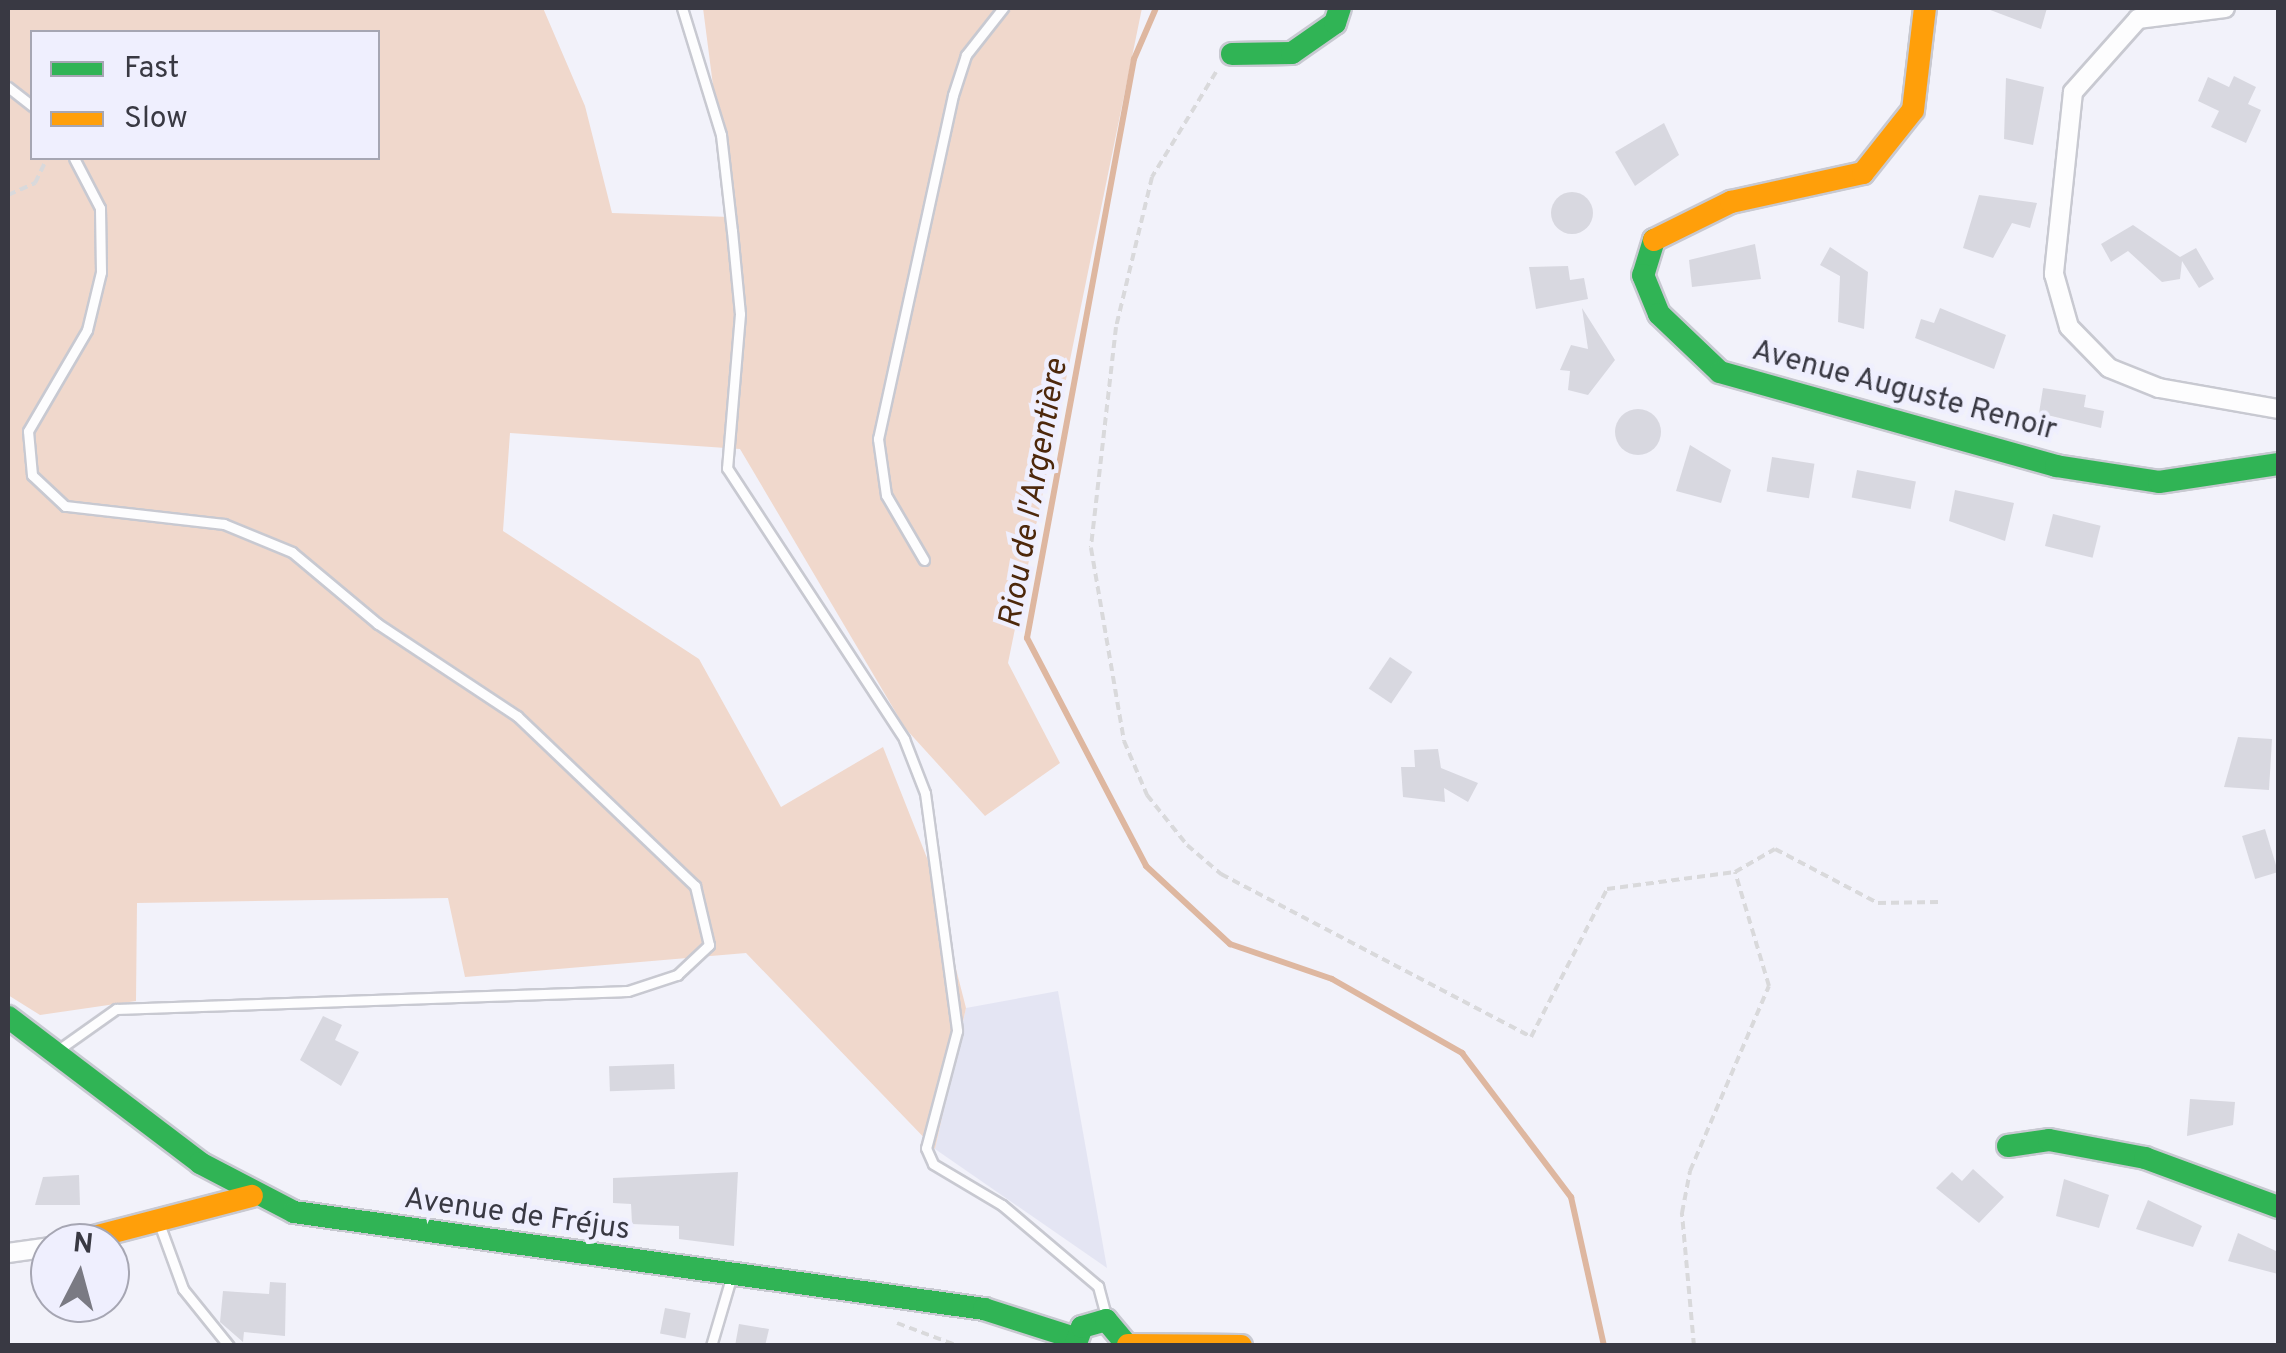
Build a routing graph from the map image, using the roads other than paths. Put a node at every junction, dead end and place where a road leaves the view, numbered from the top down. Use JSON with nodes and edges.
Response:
{"nodes":[{"id":1,"x":682,"y":8,"type":"edge"},
{"id":2,"x":1003,"y":8,"type":"edge"},
{"id":3,"x":1340,"y":8,"type":"edge"},
{"id":4,"x":1925,"y":8,"type":"edge"},
{"id":5,"x":2225,"y":8,"type":"edge"},
{"id":6,"x":1232,"y":54,"type":"road end"},
{"id":7,"x":8,"y":87,"type":"edge"},
{"id":8,"x":30,"y":104,"type":"edge"},
{"id":9,"x":75,"y":160,"type":"edge"},
{"id":10,"x":2278,"y":409,"type":"edge"},
{"id":11,"x":2278,"y":464,"type":"edge"},
{"id":12,"x":924,"y":560,"type":"dead end"},
{"id":13,"x":8,"y":1017,"type":"edge"},
{"id":14,"x":56,"y":1052,"type":"junction"},
{"id":15,"x":2008,"y":1146,"type":"dead end"},
{"id":16,"x":252,"y":1196,"type":"junction"},
{"id":17,"x":2278,"y":1207,"type":"edge"},
{"id":18,"x":160,"y":1226,"type":"junction"},
{"id":19,"x":130,"y":1232,"type":"edge"},
{"id":20,"x":732,"y":1275,"type":"junction"},
{"id":21,"x":1106,"y":1320,"type":"junction"},
{"id":22,"x":1075,"y":1342,"type":"edge"},
{"id":23,"x":1128,"y":1345,"type":"edge"},
{"id":24,"x":229,"y":1346,"type":"edge"},
{"id":25,"x":712,"y":1346,"type":"edge"},
{"id":26,"x":1241,"y":1346,"type":"edge"}],
"edges":[{"from":1,"to":21,"type":"lane"},
{"from":2,"to":12,"type":"lane"},
{"from":3,"to":6,"type":"street"},
{"from":4,"to":11,"type":"street","name":"Avenue Auguste Renoir"},
{"from":5,"to":10,"type":"street"},
{"from":7,"to":8,"type":"lane"},
{"from":9,"to":14,"type":"lane"},
{"from":13,"to":14,"type":"street","name":"Avenue de Fréjus"},
{"from":14,"to":16,"type":"street","name":"Avenue de Fréjus"},
{"from":15,"to":17,"type":"street"},
{"from":16,"to":18,"type":"street"},
{"from":16,"to":20,"type":"street","name":"Avenue de Fréjus"},
{"from":18,"to":19,"type":"street"},
{"from":18,"to":24,"type":"lane"},
{"from":20,"to":22,"type":"street","name":"Avenue de Fréjus"},
{"from":20,"to":25,"type":"lane"},
{"from":21,"to":22,"type":"street"},
{"from":21,"to":23,"type":"street"},
{"from":23,"to":26,"type":"street"}]}
